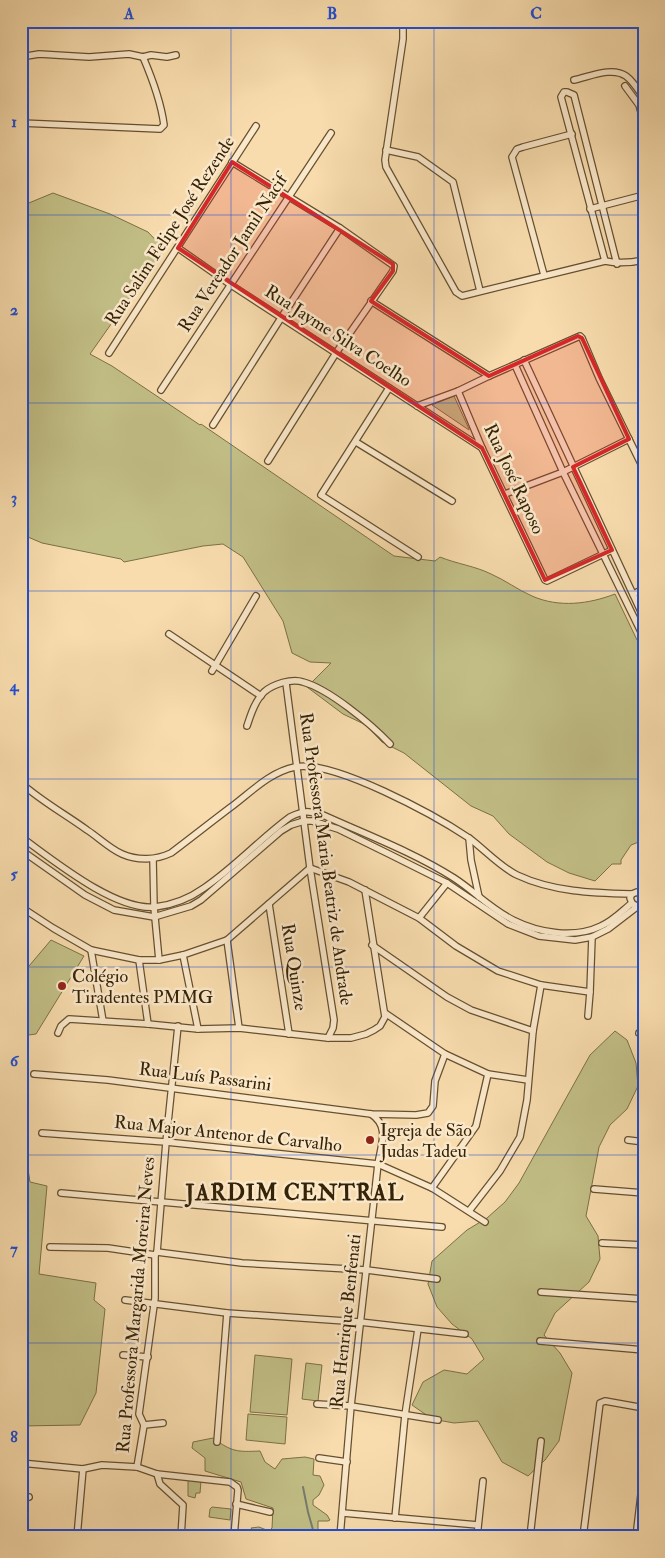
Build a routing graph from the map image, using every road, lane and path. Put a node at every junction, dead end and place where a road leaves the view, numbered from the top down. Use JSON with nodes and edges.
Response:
{"nodes":[{"id":1,"x":403,"y":21,"type":"edge"},
{"id":2,"x":176,"y":55,"type":"dead end"},
{"id":3,"x":21,"y":57,"type":"edge"},
{"id":4,"x":143,"y":58,"type":"junction"},
{"id":5,"x":574,"y":80,"type":"dead end"},
{"id":6,"x":625,"y":86,"type":"dead end"},
{"id":7,"x":644,"y":98,"type":"edge"},
{"id":8,"x":21,"y":123,"type":"edge"},
{"id":9,"x":644,"y":123,"type":"edge"},
{"id":10,"x":256,"y":126,"type":"dead end"},
{"id":11,"x":331,"y":133,"type":"dead end"},
{"id":12,"x":572,"y":134,"type":"junction"},
{"id":13,"x":386,"y":150,"type":"junction"},
{"id":14,"x":232,"y":162,"type":"junction"},
{"id":15,"x":644,"y":195,"type":"edge"},
{"id":16,"x":287,"y":196,"type":"junction"},
{"id":17,"x":601,"y":206,"type":"junction"},
{"id":18,"x":590,"y":209,"type":"junction"},
{"id":19,"x":340,"y":228,"type":"junction"},
{"id":20,"x":178,"y":248,"type":"junction"},
{"id":21,"x":644,"y":260,"type":"edge"},
{"id":22,"x":605,"y":261,"type":"junction"},
{"id":23,"x":617,"y":264,"type":"junction"},
{"id":24,"x":544,"y":275,"type":"junction"},
{"id":25,"x":231,"y":285,"type":"junction"},
{"id":26,"x":480,"y":291,"type":"junction"},
{"id":27,"x":371,"y":300,"type":"junction"},
{"id":28,"x":281,"y":318,"type":"junction"},
{"id":29,"x":109,"y":353,"type":"dead end"},
{"id":30,"x":336,"y":353,"type":"junction"},
{"id":31,"x":524,"y":360,"type":"junction"},
{"id":32,"x":515,"y":365,"type":"junction"},
{"id":33,"x":489,"y":376,"type":"junction"},
{"id":34,"x":389,"y":388,"type":"junction"},
{"id":35,"x":161,"y":390,"type":"dead end"},
{"id":36,"x":458,"y":391,"type":"junction"},
{"id":37,"x":418,"y":406,"type":"junction"},
{"id":38,"x":214,"y":425,"type":"dead end"},
{"id":39,"x":629,"y":439,"type":"junction"},
{"id":40,"x":356,"y":442,"type":"junction"},
{"id":41,"x":482,"y":448,"type":"junction"},
{"id":42,"x":268,"y":460,"type":"dead end"},
{"id":43,"x":573,"y":467,"type":"junction"},
{"id":44,"x":644,"y":470,"type":"edge"},
{"id":45,"x":563,"y":472,"type":"junction"},
{"id":46,"x":505,"y":494,"type":"junction"},
{"id":47,"x":452,"y":501,"type":"dead end"},
{"id":48,"x":21,"y":520,"type":"edge"},
{"id":49,"x":25,"y":528,"type":"dead end"},
{"id":50,"x":612,"y":550,"type":"junction"},
{"id":51,"x":603,"y":556,"type":"junction"},
{"id":52,"x":418,"y":557,"type":"dead end"},
{"id":53,"x":644,"y":589,"type":"edge"},
{"id":54,"x":633,"y":594,"type":"junction"},
{"id":55,"x":256,"y":596,"type":"dead end"},
{"id":56,"x":644,"y":618,"type":"edge"},
{"id":57,"x":169,"y":634,"type":"dead end"},
{"id":58,"x":644,"y":638,"type":"edge"},
{"id":59,"x":214,"y":668,"type":"junction"},
{"id":60,"x":286,"y":682,"type":"junction"},
{"id":61,"x":261,"y":696,"type":"junction"},
{"id":62,"x":247,"y":726,"type":"dead end"},
{"id":63,"x":390,"y":744,"type":"dead end"},
{"id":64,"x":296,"y":766,"type":"junction"},
{"id":65,"x":21,"y":783,"type":"edge"},
{"id":66,"x":303,"y":811,"type":"junction"},
{"id":67,"x":304,"y":821,"type":"junction"},
{"id":68,"x":21,"y":837,"type":"edge"},
{"id":69,"x":469,"y":838,"type":"junction"},
{"id":70,"x":21,"y":850,"type":"edge"},
{"id":71,"x":153,"y":859,"type":"junction"},
{"id":72,"x":310,"y":868,"type":"junction"},
{"id":73,"x":447,"y":883,"type":"junction"},
{"id":74,"x":365,"y":890,"type":"junction"},
{"id":75,"x":632,"y":894,"type":"junction"},
{"id":76,"x":643,"y":895,"type":"edge"},
{"id":77,"x":479,"y":897,"type":"junction"},
{"id":78,"x":644,"y":901,"type":"edge"},
{"id":79,"x":632,"y":903,"type":"junction"},
{"id":80,"x":269,"y":904,"type":"junction"},
{"id":81,"x":638,"y":906,"type":"junction"},
{"id":82,"x":21,"y":907,"type":"edge"},
{"id":83,"x":154,"y":907,"type":"junction"},
{"id":84,"x":154,"y":917,"type":"junction"},
{"id":85,"x":419,"y":918,"type":"junction"},
{"id":86,"x":592,"y":936,"type":"junction"},
{"id":87,"x":227,"y":940,"type":"junction"},
{"id":88,"x":372,"y":945,"type":"junction"},
{"id":89,"x":92,"y":950,"type":"junction"},
{"id":90,"x":183,"y":955,"type":"junction"},
{"id":91,"x":139,"y":960,"type":"junction"},
{"id":92,"x":158,"y":960,"type":"junction"},
{"id":93,"x":541,"y":985,"type":"junction"},
{"id":94,"x":590,"y":992,"type":"junction"},
{"id":95,"x":385,"y":1013,"type":"junction"},
{"id":96,"x":588,"y":1016,"type":"dead end"},
{"id":97,"x":102,"y":1021,"type":"junction"},
{"id":98,"x":148,"y":1024,"type":"junction"},
{"id":99,"x":178,"y":1026,"type":"junction"},
{"id":100,"x":239,"y":1028,"type":"junction"},
{"id":101,"x":198,"y":1029,"type":"junction"},
{"id":102,"x":533,"y":1031,"type":"junction"},
{"id":103,"x":58,"y":1033,"type":"dead end"},
{"id":104,"x":289,"y":1034,"type":"junction"},
{"id":105,"x":328,"y":1038,"type":"junction"},
{"id":106,"x":445,"y":1054,"type":"junction"},
{"id":107,"x":34,"y":1074,"type":"dead end"},
{"id":108,"x":488,"y":1074,"type":"junction"},
{"id":109,"x":528,"y":1080,"type":"junction"},
{"id":110,"x":172,"y":1088,"type":"junction"},
{"id":111,"x":371,"y":1114,"type":"junction"},
{"id":112,"x":42,"y":1133,"type":"dead end"},
{"id":113,"x":628,"y":1140,"type":"dead end"},
{"id":114,"x":166,"y":1142,"type":"junction"},
{"id":115,"x":644,"y":1142,"type":"edge"},
{"id":116,"x":378,"y":1164,"type":"junction"},
{"id":117,"x":432,"y":1188,"type":"junction"},
{"id":118,"x":594,"y":1189,"type":"dead end"},
{"id":119,"x":61,"y":1192,"type":"dead end"},
{"id":120,"x":644,"y":1193,"type":"edge"},
{"id":121,"x":162,"y":1201,"type":"junction"},
{"id":122,"x":469,"y":1211,"type":"junction"},
{"id":123,"x":373,"y":1220,"type":"junction"},
{"id":124,"x":485,"y":1222,"type":"dead end"},
{"id":125,"x":442,"y":1227,"type":"dead end"},
{"id":126,"x":602,"y":1243,"type":"dead end"},
{"id":127,"x":644,"y":1245,"type":"edge"},
{"id":128,"x":50,"y":1247,"type":"dead end"},
{"id":129,"x":156,"y":1253,"type":"junction"},
{"id":130,"x":367,"y":1270,"type":"junction"},
{"id":131,"x":437,"y":1279,"type":"dead end"},
{"id":132,"x":541,"y":1292,"type":"dead end"},
{"id":133,"x":644,"y":1299,"type":"edge"},
{"id":134,"x":125,"y":1300,"type":"dead end"},
{"id":135,"x":154,"y":1304,"type":"junction"},
{"id":136,"x":227,"y":1313,"type":"junction"},
{"id":137,"x":360,"y":1322,"type":"junction"},
{"id":138,"x":418,"y":1329,"type":"junction"},
{"id":139,"x":465,"y":1334,"type":"dead end"},
{"id":140,"x":540,"y":1341,"type":"dead end"},
{"id":141,"x":644,"y":1350,"type":"edge"},
{"id":142,"x":123,"y":1355,"type":"dead end"},
{"id":143,"x":148,"y":1357,"type":"junction"},
{"id":144,"x":317,"y":1404,"type":"dead end"},
{"id":145,"x":351,"y":1406,"type":"junction"},
{"id":146,"x":644,"y":1408,"type":"edge"},
{"id":147,"x":405,"y":1415,"type":"junction"},
{"id":148,"x":438,"y":1420,"type":"dead end"},
{"id":149,"x":163,"y":1423,"type":"dead end"},
{"id":150,"x":144,"y":1425,"type":"junction"},
{"id":151,"x":541,"y":1441,"type":"dead end"},
{"id":152,"x":217,"y":1442,"type":"dead end"},
{"id":153,"x":319,"y":1458,"type":"dead end"},
{"id":154,"x":347,"y":1462,"type":"junction"},
{"id":155,"x":21,"y":1463,"type":"edge"},
{"id":156,"x":137,"y":1467,"type":"junction"},
{"id":157,"x":83,"y":1469,"type":"junction"},
{"id":158,"x":644,"y":1470,"type":"edge"},
{"id":159,"x":157,"y":1474,"type":"junction"},
{"id":160,"x":483,"y":1480,"type":"dead end"},
{"id":161,"x":28,"y":1497,"type":"dead end"},
{"id":162,"x":21,"y":1500,"type":"edge"},
{"id":163,"x":236,"y":1504,"type":"junction"},
{"id":164,"x":270,"y":1512,"type":"dead end"},
{"id":165,"x":343,"y":1513,"type":"junction"},
{"id":166,"x":395,"y":1518,"type":"junction"},
{"id":167,"x":478,"y":1525,"type":"junction"},
{"id":168,"x":77,"y":1537,"type":"edge"},
{"id":169,"x":181,"y":1537,"type":"edge"},
{"id":170,"x":234,"y":1537,"type":"edge"},
{"id":171,"x":340,"y":1537,"type":"edge"},
{"id":172,"x":477,"y":1537,"type":"edge"},
{"id":173,"x":530,"y":1537,"type":"edge"},
{"id":174,"x":583,"y":1537,"type":"edge"},
{"id":175,"x":636,"y":1537,"type":"edge"}],
"edges":[{"from":1,"to":13,"type":"street"},
{"from":2,"to":4,"type":"street"},
{"from":3,"to":4,"type":"street"},
{"from":4,"to":8,"type":"street"},
{"from":5,"to":7,"type":"street"},
{"from":6,"to":9,"type":"street"},
{"from":10,"to":14,"type":"street","name":"Rua Salim Felipe José Rezende"},
{"from":11,"to":16,"type":"street","name":"Rua Vereador Jamil Nacif"},
{"from":12,"to":17,"type":"street"},
{"from":12,"to":18,"type":"street"},
{"from":12,"to":24,"type":"street"},
{"from":13,"to":26,"type":"street"},
{"from":13,"to":26,"type":"street"},
{"from":14,"to":16,"type":"street"},
{"from":14,"to":20,"type":"street","name":"Rua Salim Felipe José Rezende"},
{"from":15,"to":17,"type":"street"},
{"from":16,"to":19,"type":"street"},
{"from":16,"to":25,"type":"street","name":"Rua Vereador Jamil Nacif"},
{"from":17,"to":18,"type":"street"},
{"from":17,"to":23,"type":"street"},
{"from":18,"to":22,"type":"street"},
{"from":19,"to":27,"type":"street"},
{"from":19,"to":28,"type":"street"},
{"from":20,"to":25,"type":"street","name":"Rua Jayme Silva Coelho"},
{"from":20,"to":29,"type":"street","name":"Rua Salim Felipe José Rezende"},
{"from":21,"to":23,"type":"street"},
{"from":22,"to":23,"type":"street"},
{"from":22,"to":24,"type":"street"},
{"from":24,"to":26,"type":"street"},
{"from":25,"to":28,"type":"street","name":"Rua Jayme Silva Coelho"},
{"from":25,"to":35,"type":"street","name":"Rua Vereador Jamil Nacif"},
{"from":27,"to":30,"type":"street"},
{"from":27,"to":33,"type":"street"},
{"from":28,"to":30,"type":"street","name":"Rua Jayme Silva Coelho"},
{"from":28,"to":38,"type":"street"},
{"from":30,"to":34,"type":"street","name":"Rua Jayme Silva Coelho"},
{"from":30,"to":42,"type":"street"},
{"from":31,"to":32,"type":"street"},
{"from":31,"to":39,"type":"street"},
{"from":31,"to":43,"type":"street"},
{"from":32,"to":33,"type":"street"},
{"from":32,"to":45,"type":"street"},
{"from":33,"to":36,"type":"street"},
{"from":34,"to":37,"type":"street","name":"Rua Jayme Silva Coelho"},
{"from":34,"to":40,"type":"street"},
{"from":36,"to":37,"type":"street"},
{"from":36,"to":41,"type":"street","name":"Rua José Raposo"},
{"from":37,"to":41,"type":"street","name":"Rua Jayme Silva Coelho"},
{"from":39,"to":43,"type":"street"},
{"from":39,"to":44,"type":"street"},
{"from":40,"to":47,"type":"street"},
{"from":40,"to":52,"type":"street"},
{"from":41,"to":46,"type":"street","name":"Rua José Raposo"},
{"from":43,"to":45,"type":"street"},
{"from":43,"to":50,"type":"street"},
{"from":45,"to":46,"type":"street"},
{"from":45,"to":51,"type":"street"},
{"from":46,"to":51,"type":"street","name":"Rua José Raposo"},
{"from":48,"to":49,"type":"street"},
{"from":50,"to":51,"type":"street"},
{"from":50,"to":54,"type":"street"},
{"from":51,"to":58,"type":"street"},
{"from":53,"to":54,"type":"street"},
{"from":54,"to":56,"type":"street"},
{"from":55,"to":59,"type":"street"},
{"from":57,"to":59,"type":"street"},
{"from":59,"to":61,"type":"street"},
{"from":60,"to":61,"type":"street"},
{"from":60,"to":63,"type":"street"},
{"from":60,"to":64,"type":"street","name":"Rua Professora Maria Beatriz de Andrade"},
{"from":61,"to":62,"type":"street"},
{"from":64,"to":66,"type":"street","name":"Rua Professora Maria Beatriz de Andrade"},
{"from":64,"to":69,"type":"street"},
{"from":64,"to":71,"type":"street"},
{"from":65,"to":71,"type":"street"},
{"from":66,"to":67,"type":"street","name":"Rua Professora Maria Beatriz de Andrade"},
{"from":66,"to":77,"type":"street"},
{"from":66,"to":83,"type":"street"},
{"from":67,"to":72,"type":"street","name":"Rua Professora Maria Beatriz de Andrade"},
{"from":67,"to":73,"type":"street"},
{"from":67,"to":84,"type":"street"},
{"from":68,"to":83,"type":"street"},
{"from":69,"to":75,"type":"street"},
{"from":69,"to":77,"type":"street"},
{"from":70,"to":84,"type":"street"},
{"from":71,"to":83,"type":"street"},
{"from":72,"to":74,"type":"street"},
{"from":72,"to":80,"type":"street"},
{"from":72,"to":105,"type":"street","name":"Rua Professora Maria Beatriz de Andrade"},
{"from":73,"to":85,"type":"street"},
{"from":73,"to":86,"type":"street"},
{"from":74,"to":85,"type":"street"},
{"from":74,"to":88,"type":"street"},
{"from":75,"to":76,"type":"street"},
{"from":75,"to":79,"type":"street"},
{"from":77,"to":79,"type":"street"},
{"from":78,"to":81,"type":"street"},
{"from":79,"to":81,"type":"street"},
{"from":80,"to":87,"type":"street"},
{"from":80,"to":104,"type":"street","name":"Rua Quinze"},
{"from":81,"to":86,"type":"street"},
{"from":82,"to":89,"type":"street"},
{"from":83,"to":84,"type":"street"},
{"from":84,"to":92,"type":"street"},
{"from":85,"to":93,"type":"street"},
{"from":86,"to":94,"type":"street"},
{"from":87,"to":90,"type":"street"},
{"from":87,"to":100,"type":"street"},
{"from":88,"to":95,"type":"street"},
{"from":88,"to":102,"type":"street"},
{"from":89,"to":91,"type":"street"},
{"from":89,"to":97,"type":"street"},
{"from":90,"to":92,"type":"street"},
{"from":90,"to":101,"type":"street"},
{"from":91,"to":92,"type":"street"},
{"from":91,"to":98,"type":"street"},
{"from":93,"to":94,"type":"street"},
{"from":93,"to":102,"type":"street"},
{"from":94,"to":96,"type":"street"},
{"from":95,"to":105,"type":"street"},
{"from":95,"to":106,"type":"street"},
{"from":97,"to":98,"type":"street"},
{"from":97,"to":103,"type":"street"},
{"from":98,"to":99,"type":"street"},
{"from":99,"to":101,"type":"street"},
{"from":99,"to":110,"type":"street","name":"Rua Professora Margarida Moreira Neves"},
{"from":100,"to":101,"type":"street"},
{"from":100,"to":104,"type":"street"},
{"from":102,"to":109,"type":"street"},
{"from":104,"to":105,"type":"street"},
{"from":106,"to":108,"type":"street"},
{"from":106,"to":111,"type":"street","name":"Rua Luís Passarini"},
{"from":107,"to":110,"type":"street","name":"Rua Luís Passarini"},
{"from":108,"to":109,"type":"street"},
{"from":108,"to":117,"type":"street"},
{"from":109,"to":122,"type":"street"},
{"from":110,"to":111,"type":"street","name":"Rua Luís Passarini"},
{"from":110,"to":114,"type":"street","name":"Rua Professora Margarida Moreira Neves"},
{"from":111,"to":116,"type":"street","name":"Rua Henrique Benfenati"},
{"from":112,"to":114,"type":"street","name":"Rua Major Antenor de Carvalho"},
{"from":113,"to":115,"type":"street"},
{"from":114,"to":116,"type":"street","name":"Rua Major Antenor de Carvalho"},
{"from":114,"to":121,"type":"street","name":"Rua Professora Margarida Moreira Neves"},
{"from":116,"to":117,"type":"street","name":"Rua Major Antenor de Carvalho"},
{"from":116,"to":123,"type":"street","name":"Rua Henrique Benfenati"},
{"from":117,"to":122,"type":"street","name":"Rua Major Antenor de Carvalho"},
{"from":118,"to":120,"type":"street"},
{"from":119,"to":121,"type":"street"},
{"from":121,"to":123,"type":"street"},
{"from":121,"to":129,"type":"street","name":"Rua Professora Margarida Moreira Neves"},
{"from":122,"to":124,"type":"street","name":"Rua Major Antenor de Carvalho"},
{"from":123,"to":125,"type":"street"},
{"from":123,"to":130,"type":"street","name":"Rua Henrique Benfenati"},
{"from":126,"to":127,"type":"street"},
{"from":128,"to":129,"type":"street"},
{"from":129,"to":130,"type":"street"},
{"from":129,"to":135,"type":"street","name":"Rua Professora Margarida Moreira Neves"},
{"from":130,"to":131,"type":"street"},
{"from":130,"to":137,"type":"street","name":"Rua Henrique Benfenati"},
{"from":132,"to":133,"type":"street"},
{"from":134,"to":135,"type":"street"},
{"from":135,"to":136,"type":"street"},
{"from":135,"to":143,"type":"street","name":"Rua Professora Margarida Moreira Neves"},
{"from":136,"to":137,"type":"street"},
{"from":136,"to":152,"type":"street"},
{"from":137,"to":138,"type":"street"},
{"from":137,"to":145,"type":"street","name":"Rua Henrique Benfenati"},
{"from":138,"to":139,"type":"street"},
{"from":138,"to":147,"type":"street"},
{"from":140,"to":141,"type":"street"},
{"from":142,"to":143,"type":"street"},
{"from":143,"to":150,"type":"street","name":"Rua Professora Margarida Moreira Neves"},
{"from":144,"to":145,"type":"street"},
{"from":145,"to":147,"type":"street"},
{"from":145,"to":154,"type":"street","name":"Rua Henrique Benfenati"},
{"from":146,"to":174,"type":"street"},
{"from":147,"to":148,"type":"street"},
{"from":147,"to":166,"type":"street"},
{"from":149,"to":150,"type":"street"},
{"from":150,"to":156,"type":"street","name":"Rua Professora Margarida Moreira Neves"},
{"from":151,"to":173,"type":"street"},
{"from":153,"to":154,"type":"street"},
{"from":154,"to":165,"type":"street","name":"Rua Henrique Benfenati"},
{"from":155,"to":157,"type":"street"},
{"from":156,"to":157,"type":"street"},
{"from":156,"to":159,"type":"street"},
{"from":157,"to":168,"type":"street"},
{"from":158,"to":175,"type":"street"},
{"from":159,"to":163,"type":"street"},
{"from":159,"to":169,"type":"street"},
{"from":160,"to":167,"type":"street"},
{"from":161,"to":162,"type":"street"},
{"from":163,"to":164,"type":"street"},
{"from":163,"to":170,"type":"street"},
{"from":165,"to":166,"type":"street"},
{"from":165,"to":171,"type":"street","name":"Rua Henrique Benfenati"},
{"from":166,"to":167,"type":"street"},
{"from":167,"to":172,"type":"street"}]}
